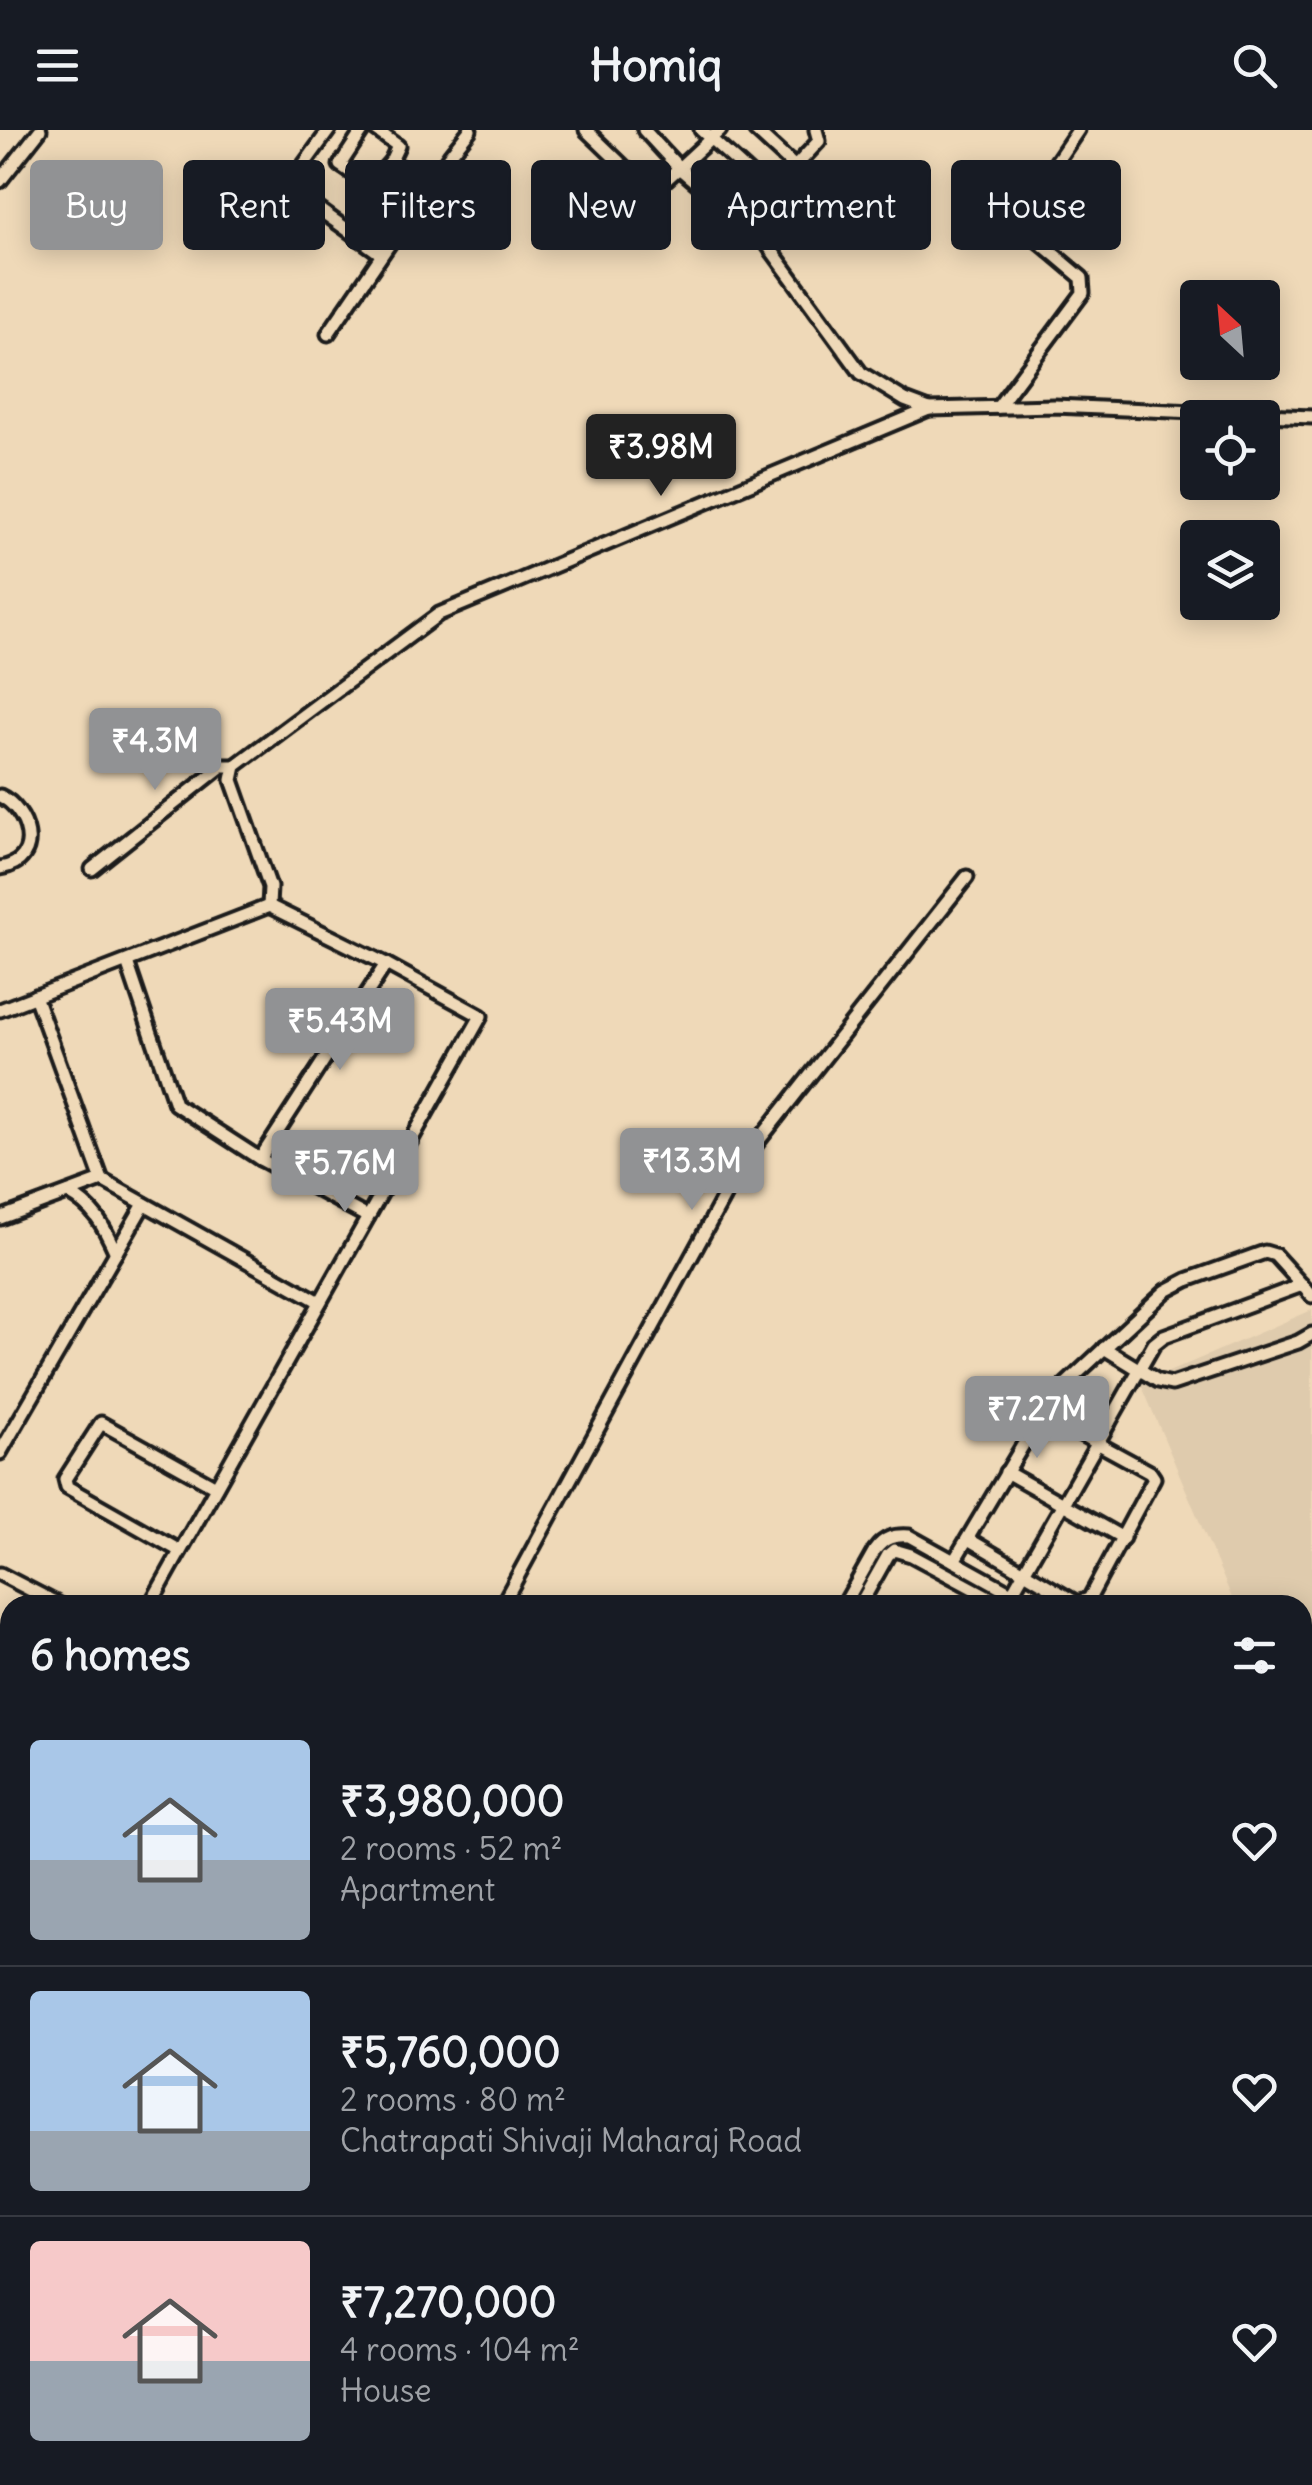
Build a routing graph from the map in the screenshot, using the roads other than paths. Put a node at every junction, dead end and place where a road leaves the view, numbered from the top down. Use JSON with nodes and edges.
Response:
{"nodes":[{"id":1,"x":40,"y":130,"type":"edge"},
{"id":2,"x":329,"y":130,"type":"edge"},
{"id":3,"x":363,"y":130,"type":"edge"},
{"id":4,"x":376,"y":130,"type":"edge"},
{"id":5,"x":586,"y":130,"type":"edge"},
{"id":6,"x":644,"y":130,"type":"edge"},
{"id":7,"x":755,"y":130,"type":"edge"},
{"id":8,"x":816,"y":130,"type":"edge"},
{"id":9,"x":1078,"y":130,"type":"edge"},
{"id":10,"x":464,"y":132,"type":"edge"},
{"id":11,"x":710,"y":133,"type":"edge"},
{"id":12,"x":391,"y":160,"type":"edge"},
{"id":13,"x":445,"y":160,"type":"edge"},
{"id":14,"x":737,"y":160,"type":"edge"},
{"id":15,"x":787,"y":160,"type":"edge"},
{"id":16,"x":802,"y":160,"type":"edge"},
{"id":17,"x":678,"y":168,"type":"junction"},
{"id":18,"x":345,"y":170,"type":"edge"},
{"id":19,"x":691,"y":179,"type":"edge"},
{"id":20,"x":0,"y":180,"type":"edge"},
{"id":21,"x":384,"y":250,"type":"edge"},
{"id":22,"x":771,"y":250,"type":"edge"},
{"id":23,"x":381,"y":254,"type":"junction"},
{"id":24,"x":328,"y":334,"type":"dead end"},
{"id":25,"x":998,"y":406,"type":"junction"},
{"id":26,"x":929,"y":410,"type":"junction"},
{"id":27,"x":1312,"y":417,"type":"edge"},
{"id":28,"x":235,"y":766,"type":"junction"},
{"id":29,"x":0,"y":796,"type":"edge"},
{"id":30,"x":0,"y":868,"type":"edge"},
{"id":31,"x":92,"y":869,"type":"dead end"},
{"id":32,"x":967,"y":877,"type":"dead end"},
{"id":33,"x":269,"y":906,"type":"junction"},
{"id":34,"x":127,"y":962,"type":"junction"},
{"id":35,"x":386,"y":964,"type":"junction"},
{"id":36,"x":34,"y":996,"type":"junction"},
{"id":37,"x":0,"y":1010,"type":"edge"},
{"id":38,"x":260,"y":1160,"type":"junction"},
{"id":39,"x":102,"y":1180,"type":"junction"},
{"id":40,"x":68,"y":1193,"type":"junction"},
{"id":41,"x":144,"y":1204,"type":"junction"},
{"id":42,"x":368,"y":1217,"type":"junction"},
{"id":43,"x":0,"y":1218,"type":"edge"},
{"id":44,"x":116,"y":1253,"type":"junction"},
{"id":45,"x":1302,"y":1284,"type":"junction"},
{"id":46,"x":1312,"y":1296,"type":"edge"},
{"id":47,"x":320,"y":1302,"type":"junction"},
{"id":48,"x":1312,"y":1334,"type":"edge"},
{"id":49,"x":1104,"y":1348,"type":"junction"},
{"id":50,"x":1137,"y":1369,"type":"junction"},
{"id":51,"x":1056,"y":1394,"type":"junction"},
{"id":52,"x":1042,"y":1413,"type":"junction"},
{"id":53,"x":1108,"y":1423,"type":"junction"},
{"id":54,"x":1098,"y":1444,"type":"junction"},
{"id":55,"x":0,"y":1454,"type":"edge"},
{"id":56,"x":1006,"y":1472,"type":"junction"},
{"id":57,"x":216,"y":1487,"type":"junction"},
{"id":58,"x":1064,"y":1504,"type":"junction"},
{"id":59,"x":968,"y":1538,"type":"junction"},
{"id":60,"x":1123,"y":1538,"type":"junction"},
{"id":61,"x":891,"y":1544,"type":"junction"},
{"id":62,"x":180,"y":1550,"type":"junction"},
{"id":63,"x":954,"y":1561,"type":"junction"},
{"id":64,"x":1025,"y":1573,"type":"junction"},
{"id":65,"x":0,"y":1574,"type":"edge"},
{"id":66,"x":1012,"y":1594,"type":"joint"},
{"id":67,"x":41,"y":1595,"type":"edge"},
{"id":68,"x":155,"y":1595,"type":"edge"},
{"id":69,"x":507,"y":1595,"type":"edge"},
{"id":70,"x":850,"y":1595,"type":"edge"},
{"id":71,"x":866,"y":1595,"type":"edge"},
{"id":72,"x":985,"y":1595,"type":"edge"},
{"id":73,"x":1065,"y":1595,"type":"edge"},
{"id":74,"x":1091,"y":1595,"type":"edge"}],
"edges":[{"from":1,"to":20,"type":"street"},
{"from":2,"to":23,"type":"street"},
{"from":3,"to":18,"type":"street"},
{"from":4,"to":12,"type":"street"},
{"from":5,"to":17,"type":"street"},
{"from":6,"to":17,"type":"street"},
{"from":7,"to":15,"type":"street"},
{"from":8,"to":16,"type":"street"},
{"from":9,"to":25,"type":"street"},
{"from":10,"to":13,"type":"street"},
{"from":11,"to":14,"type":"street"},
{"from":11,"to":17,"type":"street"},
{"from":17,"to":19,"type":"street"},
{"from":21,"to":23,"type":"street"},
{"from":22,"to":26,"type":"street"},
{"from":23,"to":24,"type":"street"},
{"from":25,"to":26,"type":"street"},
{"from":25,"to":27,"type":"street"},
{"from":26,"to":28,"type":"street"},
{"from":28,"to":31,"type":"street"},
{"from":28,"to":33,"type":"street"},
{"from":29,"to":30,"type":"street"},
{"from":32,"to":69,"type":"street"},
{"from":33,"to":34,"type":"street"},
{"from":33,"to":35,"type":"street"},
{"from":34,"to":36,"type":"street"},
{"from":34,"to":38,"type":"street"},
{"from":35,"to":38,"type":"street"},
{"from":35,"to":42,"type":"street"},
{"from":36,"to":37,"type":"street"},
{"from":36,"to":39,"type":"street"},
{"from":38,"to":42,"type":"street"},
{"from":39,"to":40,"type":"street"},
{"from":39,"to":41,"type":"street"},
{"from":40,"to":43,"type":"street"},
{"from":40,"to":44,"type":"street"},
{"from":41,"to":44,"type":"street"},
{"from":41,"to":47,"type":"street"},
{"from":42,"to":47,"type":"street"},
{"from":44,"to":55,"type":"street"},
{"from":45,"to":46,"type":"street"},
{"from":45,"to":49,"type":"street"},
{"from":45,"to":50,"type":"street"},
{"from":47,"to":57,"type":"street"},
{"from":48,"to":50,"type":"street"},
{"from":49,"to":50,"type":"street"},
{"from":49,"to":51,"type":"street"},
{"from":50,"to":53,"type":"street"},
{"from":51,"to":52,"type":"street"},
{"from":51,"to":53,"type":"street"},
{"from":52,"to":54,"type":"street"},
{"from":52,"to":56,"type":"street"},
{"from":53,"to":54,"type":"street"},
{"from":54,"to":58,"type":"street"},
{"from":54,"to":60,"type":"street"},
{"from":56,"to":58,"type":"street"},
{"from":56,"to":59,"type":"street"},
{"from":57,"to":62,"type":"street"},
{"from":57,"to":62,"type":"street"},
{"from":58,"to":60,"type":"street"},
{"from":58,"to":64,"type":"street"},
{"from":59,"to":63,"type":"street"},
{"from":59,"to":64,"type":"street"},
{"from":60,"to":74,"type":"street"},
{"from":61,"to":63,"type":"street"},
{"from":61,"to":70,"type":"street"},
{"from":61,"to":71,"type":"street"},
{"from":61,"to":72,"type":"street"},
{"from":62,"to":68,"type":"street"},
{"from":63,"to":66,"type":"street"},
{"from":64,"to":66,"type":"street"},
{"from":64,"to":73,"type":"street"},
{"from":65,"to":67,"type":"street"}]}
